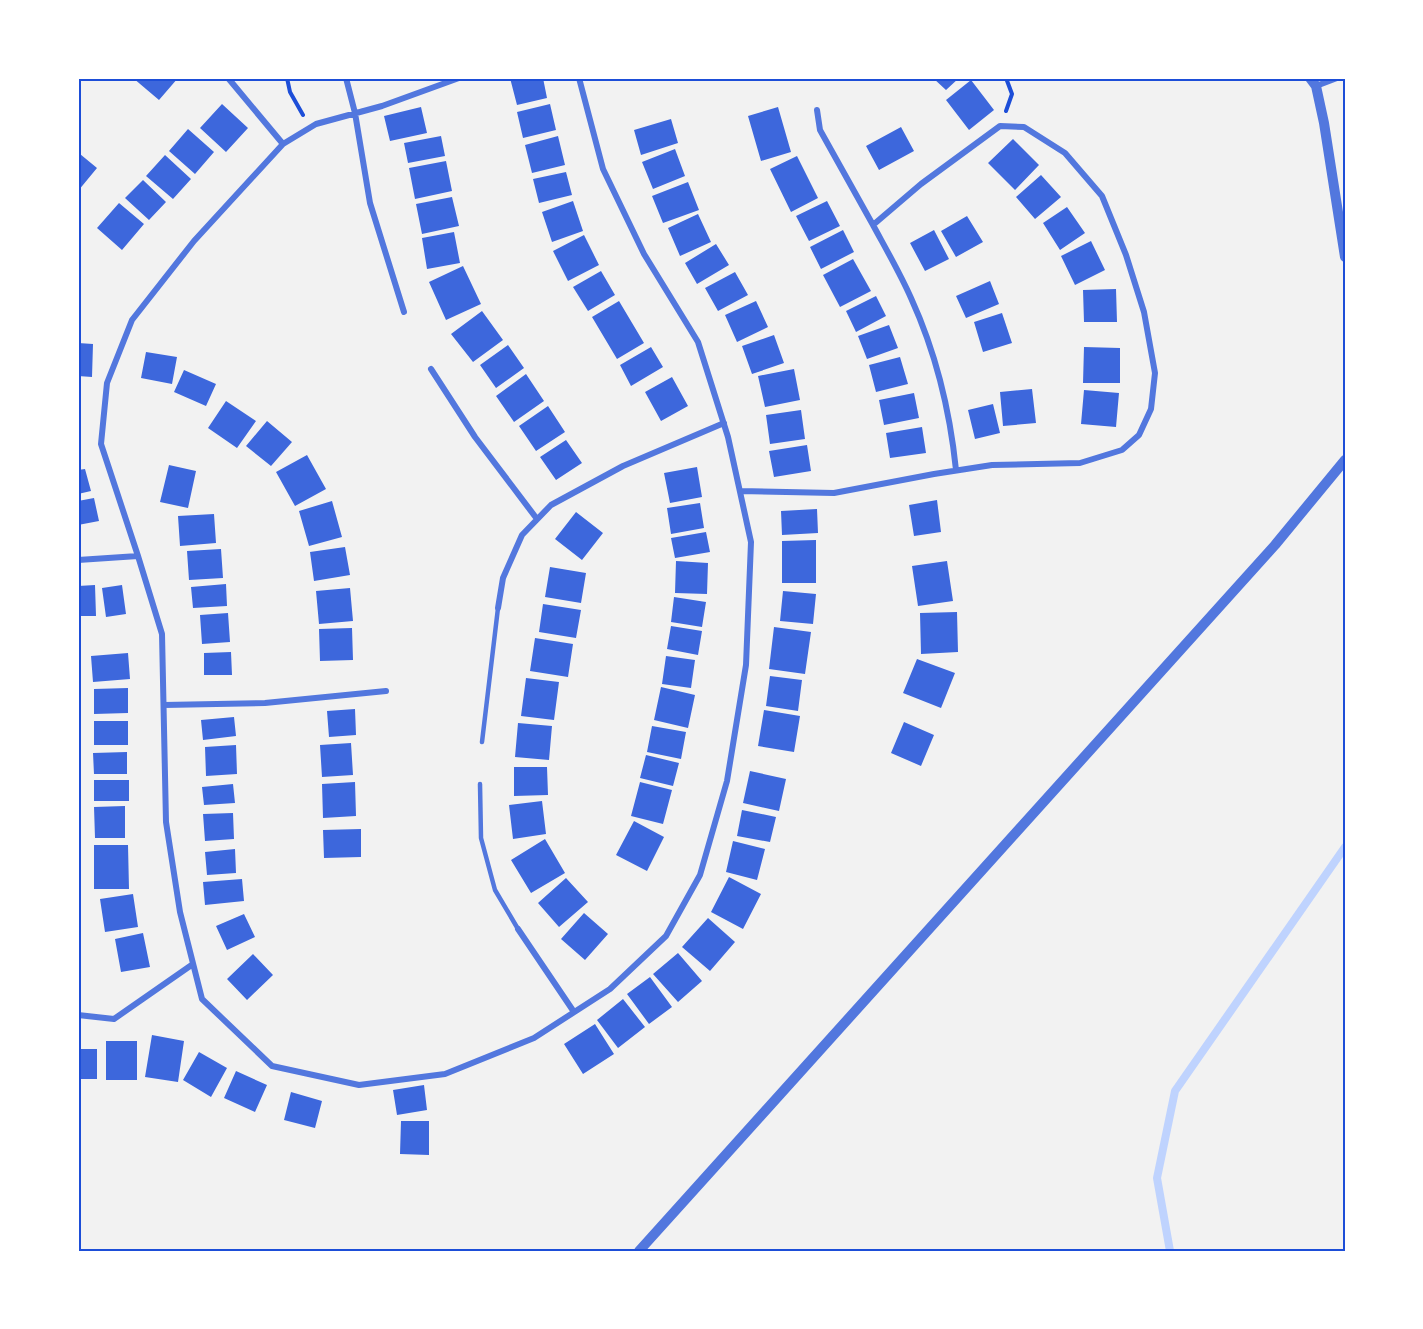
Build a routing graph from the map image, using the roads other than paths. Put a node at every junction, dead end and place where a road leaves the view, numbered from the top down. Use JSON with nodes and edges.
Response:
{"nodes":[{"id":1,"x":228,"y":78,"type":"edge"},
{"id":2,"x":346,"y":78,"type":"edge"},
{"id":3,"x":459,"y":78,"type":"edge"},
{"id":4,"x":579,"y":78,"type":"edge"},
{"id":5,"x":1336,"y":78,"type":"edge"},
{"id":6,"x":1313,"y":82,"type":"edge"},
{"id":7,"x":817,"y":110,"type":"dead end"},
{"id":8,"x":355,"y":113,"type":"junction"},
{"id":9,"x":283,"y":144,"type":"junction"},
{"id":10,"x":873,"y":225,"type":"junction"},
{"id":11,"x":1345,"y":257,"type":"edge"},
{"id":12,"x":404,"y":312,"type":"dead end"},
{"id":13,"x":431,"y":369,"type":"dead end"},
{"id":14,"x":724,"y":423,"type":"junction"},
{"id":15,"x":1345,"y":460,"type":"edge"},
{"id":16,"x":956,"y":470,"type":"junction"},
{"id":17,"x":740,"y":491,"type":"junction"},
{"id":18,"x":537,"y":519,"type":"junction"},
{"id":19,"x":138,"y":556,"type":"junction"},
{"id":20,"x":78,"y":560,"type":"edge"},
{"id":21,"x":498,"y":608,"type":"joint"},
{"id":22,"x":386,"y":691,"type":"dead end"},
{"id":23,"x":164,"y":705,"type":"junction"},
{"id":24,"x":482,"y":742,"type":"dead end"},
{"id":25,"x":480,"y":784,"type":"dead end"},
{"id":26,"x":518,"y":929,"type":"joint"},
{"id":27,"x":193,"y":964,"type":"junction"},
{"id":28,"x":574,"y":1012,"type":"junction"},
{"id":29,"x":78,"y":1014,"type":"edge"},
{"id":30,"x":639,"y":1251,"type":"edge"}],
"edges":[{"from":1,"to":9,"type":"street"},
{"from":2,"to":8,"type":"street"},
{"from":3,"to":8,"type":"street"},
{"from":4,"to":14,"type":"street"},
{"from":5,"to":6,"type":"street"},
{"from":6,"to":11,"type":"street"},
{"from":7,"to":10,"type":"street"},
{"from":8,"to":9,"type":"street"},
{"from":8,"to":12,"type":"street"},
{"from":9,"to":19,"type":"street"},
{"from":10,"to":16,"type":"street"},
{"from":10,"to":16,"type":"street"},
{"from":13,"to":18,"type":"street"},
{"from":14,"to":17,"type":"street"},
{"from":14,"to":18,"type":"street"},
{"from":15,"to":30,"type":"street"},
{"from":16,"to":17,"type":"street"},
{"from":17,"to":28,"type":"street"},
{"from":18,"to":21,"type":"street"},
{"from":19,"to":20,"type":"street"},
{"from":19,"to":23,"type":"street"},
{"from":21,"to":24,"type":"lane"},
{"from":22,"to":23,"type":"street"},
{"from":23,"to":27,"type":"street"},
{"from":25,"to":26,"type":"lane"},
{"from":26,"to":28,"type":"street"},
{"from":27,"to":28,"type":"street"},
{"from":27,"to":29,"type":"street"}]}
